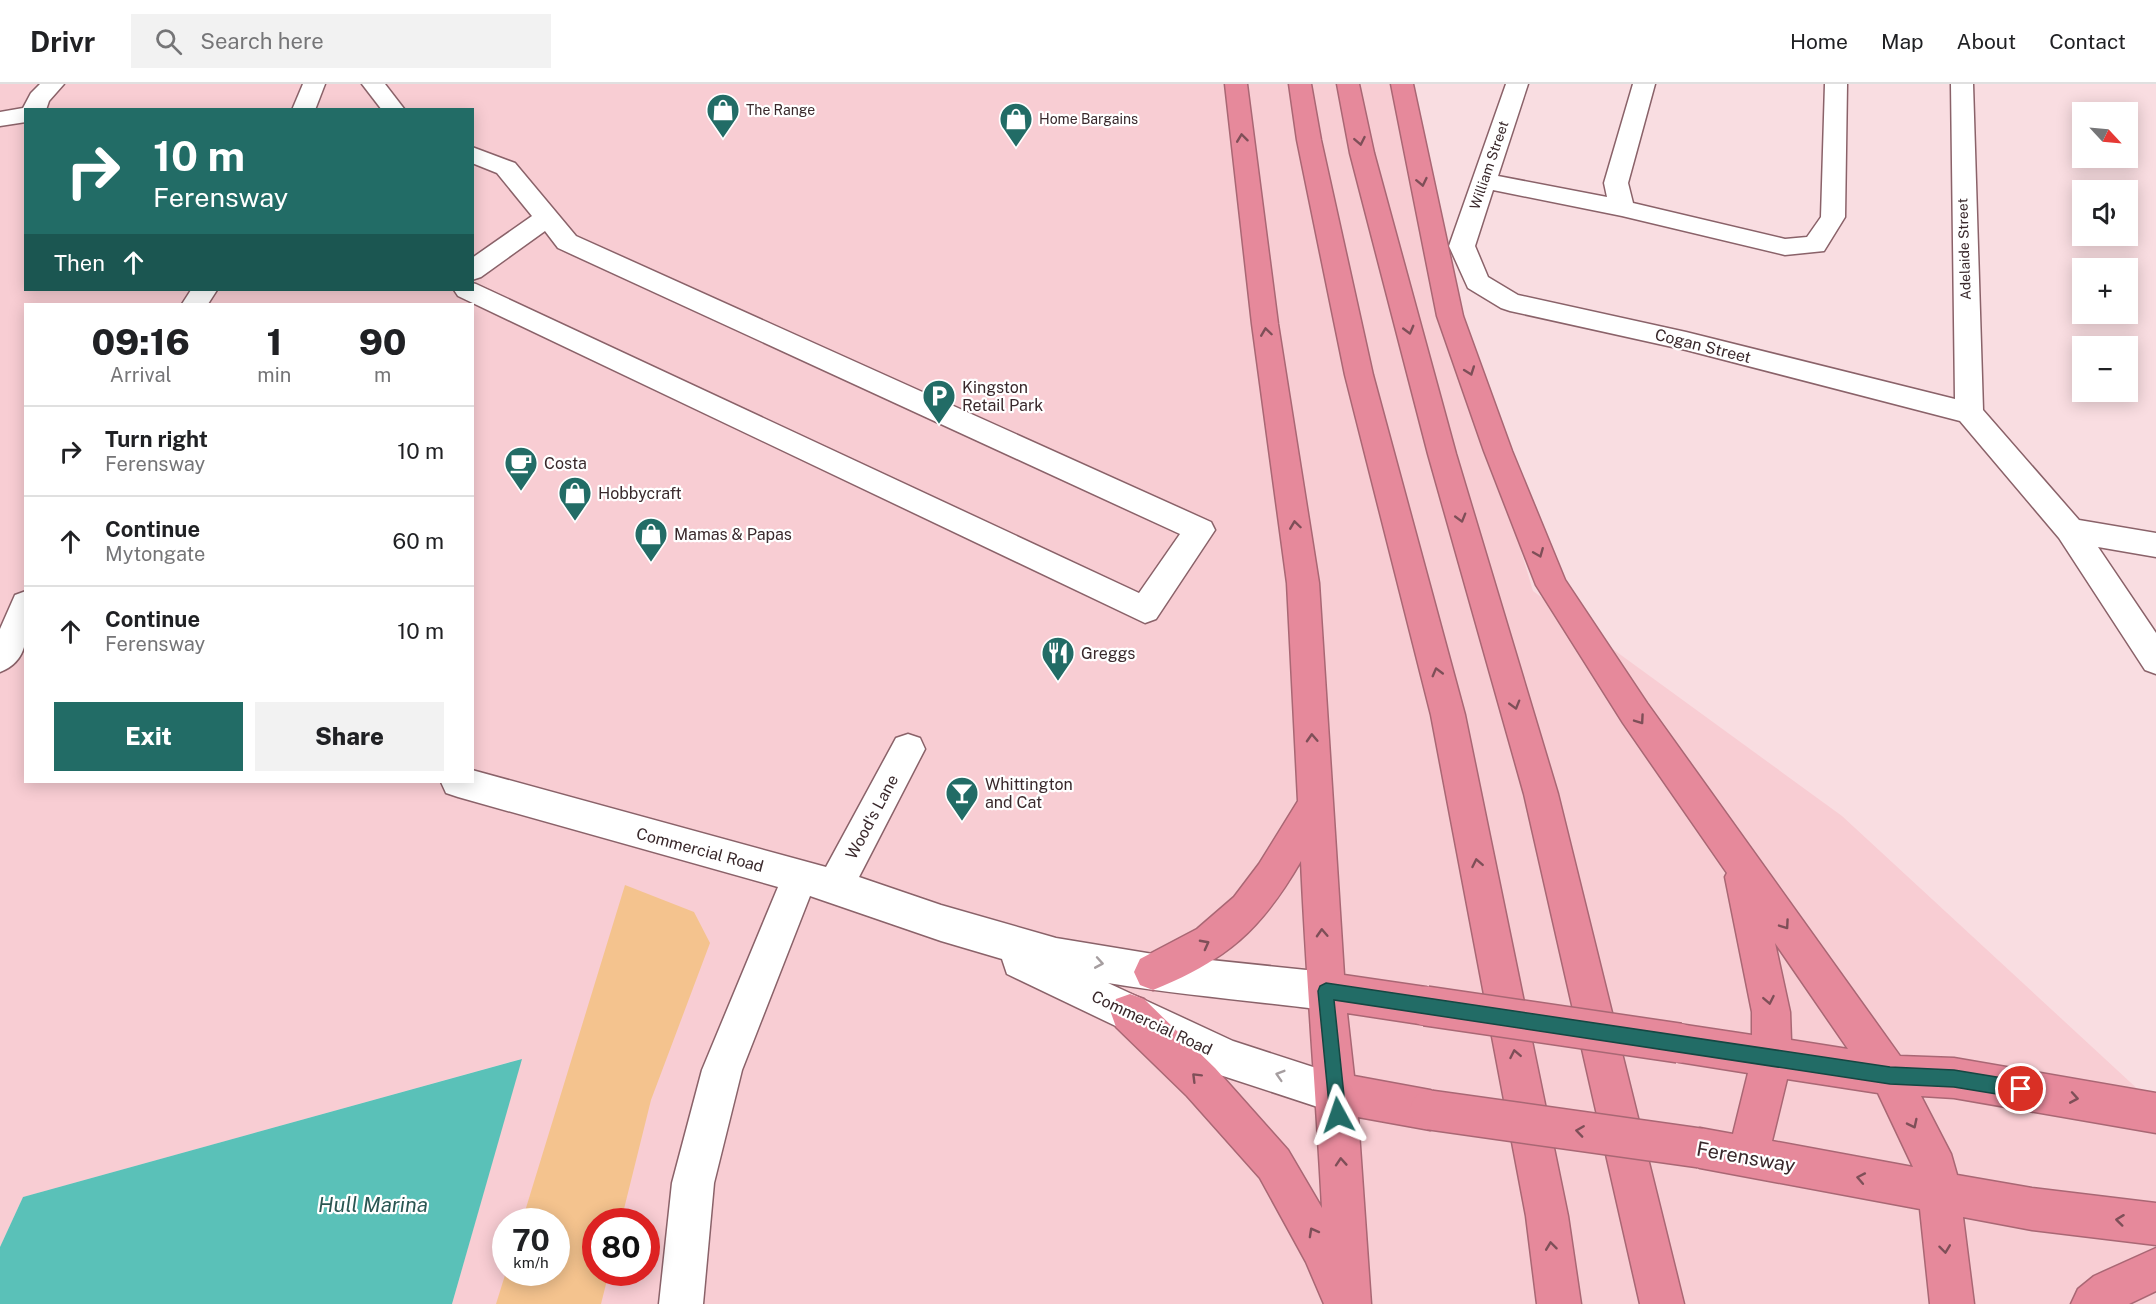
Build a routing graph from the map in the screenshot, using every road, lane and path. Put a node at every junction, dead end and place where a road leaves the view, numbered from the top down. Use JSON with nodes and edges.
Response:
{"nodes":[{"id":1,"x":53,"y":84,"type":"edge"},
{"id":2,"x":314,"y":84,"type":"edge"},
{"id":3,"x":373,"y":84,"type":"edge"},
{"id":4,"x":1236,"y":84,"type":"edge"},
{"id":5,"x":1300,"y":84,"type":"edge"},
{"id":6,"x":1348,"y":84,"type":"edge"},
{"id":7,"x":1402,"y":84,"type":"edge"},
{"id":8,"x":1517,"y":84,"type":"edge"},
{"id":9,"x":1644,"y":84,"type":"edge"},
{"id":10,"x":1836,"y":84,"type":"edge"},
{"id":11,"x":1962,"y":84,"type":"edge"},
{"id":12,"x":35,"y":108,"type":"edge"},
{"id":13,"x":304,"y":108,"type":"edge"},
{"id":14,"x":392,"y":108,"type":"edge"},
{"id":15,"x":24,"y":115,"type":"edge"},
{"id":16,"x":0,"y":119,"type":"edge"},
{"id":17,"x":474,"y":155,"type":"edge"},
{"id":18,"x":1480,"y":190,"type":"junction"},
{"id":19,"x":1622,"y":208,"type":"junction"},
{"id":20,"x":548,"y":217,"type":"junction"},
{"id":21,"x":1462,"y":246,"type":"joint"},
{"id":22,"x":474,"y":270,"type":"edge"},
{"id":23,"x":469,"y":291,"type":"edge"},
{"id":24,"x":1969,"y":413,"type":"junction"},
{"id":25,"x":2070,"y":530,"type":"junction"},
{"id":26,"x":2156,"y":545,"type":"edge"},
{"id":27,"x":24,"y":610,"type":"edge"},
{"id":28,"x":8,"y":655,"type":"edge"},
{"id":29,"x":2156,"y":660,"type":"edge"},
{"id":30,"x":908,"y":749,"type":"dead end"},
{"id":31,"x":462,"y":783,"type":"edge"},
{"id":32,"x":1315,"y":804,"type":"junction"},
{"id":33,"x":1740,"y":860,"type":"junction"},
{"id":34,"x":818,"y":881,"type":"junction"},
{"id":35,"x":940,"y":923,"type":"junction"},
{"id":36,"x":1153,"y":972,"type":"junction"},
{"id":37,"x":1326,"y":991,"type":"junction"},
{"id":38,"x":1130,"y":1013,"type":"junction"},
{"id":39,"x":1772,"y":1057,"type":"junction"},
{"id":40,"x":1890,"y":1076,"type":"junction"},
{"id":41,"x":1336,"y":1093,"type":"junction"},
{"id":42,"x":2156,"y":1113,"type":"edge"},
{"id":43,"x":1748,"y":1157,"type":"junction"},
{"id":44,"x":1939,"y":1193,"type":"junction"},
{"id":45,"x":2156,"y":1224,"type":"edge"},
{"id":46,"x":2156,"y":1269,"type":"edge"},
{"id":47,"x":681,"y":1304,"type":"edge"},
{"id":48,"x":1347,"y":1304,"type":"edge"},
{"id":49,"x":1559,"y":1304,"type":"edge"},
{"id":50,"x":1662,"y":1304,"type":"edge"},
{"id":51,"x":1952,"y":1304,"type":"edge"},
{"id":52,"x":2093,"y":1304,"type":"edge"}],
"edges":[{"from":1,"to":12,"type":"street"},
{"from":2,"to":13,"type":"street"},
{"from":3,"to":14,"type":"street"},
{"from":32,"to":4,"type":"highway","one_way":true},
{"from":49,"to":5,"type":"highway","one_way":true},
{"from":6,"to":50,"type":"highway","one_way":true},
{"from":7,"to":33,"type":"highway","one_way":true},
{"from":8,"to":18,"type":"street","name":"William Street"},
{"from":9,"to":19,"type":"street"},
{"from":10,"to":19,"type":"street"},
{"from":11,"to":24,"type":"street","name":"Adelaide Street"},
{"from":15,"to":16,"type":"street"},
{"from":17,"to":20,"type":"street"},
{"from":18,"to":19,"type":"street"},
{"from":18,"to":21,"type":"street","name":"William Street"},
{"from":20,"to":22,"type":"street"},
{"from":20,"to":23,"type":"street"},
{"from":21,"to":24,"type":"street","name":"Cogan Street"},
{"from":24,"to":25,"type":"street"},
{"from":25,"to":26,"type":"street"},
{"from":25,"to":29,"type":"street"},
{"from":27,"to":28,"type":"street"},
{"from":30,"to":34,"type":"street","name":"Wood's Lane"},
{"from":31,"to":34,"type":"street","name":"Commercial Road"},
{"from":36,"to":32,"type":"highway","one_way":true},
{"from":37,"to":32,"type":"highway","one_way":true},
{"from":33,"to":39,"type":"highway","one_way":true},
{"from":33,"to":40,"type":"highway","one_way":true},
{"from":34,"to":35,"type":"street","name":"Commercial Road"},
{"from":34,"to":47,"type":"street","name":"Wood's Lane"},
{"from":35,"to":36,"type":"street","name":"Commercial Road","one_way":true},
{"from":35,"to":38,"type":"street","name":"Commercial Road"},
{"from":36,"to":37,"type":"street","name":"Commercial Road"},
{"from":37,"to":39,"type":"highway","bridge":true},
{"from":37,"to":41,"type":"highway"},
{"from":41,"to":38,"type":"street","name":"Commercial Road","one_way":true},
{"from":48,"to":38,"type":"highway","one_way":true},
{"from":39,"to":40,"type":"highway"},
{"from":39,"to":43,"type":"highway"},
{"from":40,"to":42,"type":"highway","one_way":true},
{"from":40,"to":44,"type":"highway","one_way":true},
{"from":43,"to":41,"type":"highway","name":"Ferensway","one_way":true,"bridge":true},
{"from":48,"to":41,"type":"highway","one_way":true},
{"from":44,"to":43,"type":"highway","name":"Ferensway","one_way":true},
{"from":45,"to":44,"type":"highway","name":"Ferensway","one_way":true},
{"from":44,"to":51,"type":"highway","one_way":true},
{"from":46,"to":52,"type":"highway"}]}
